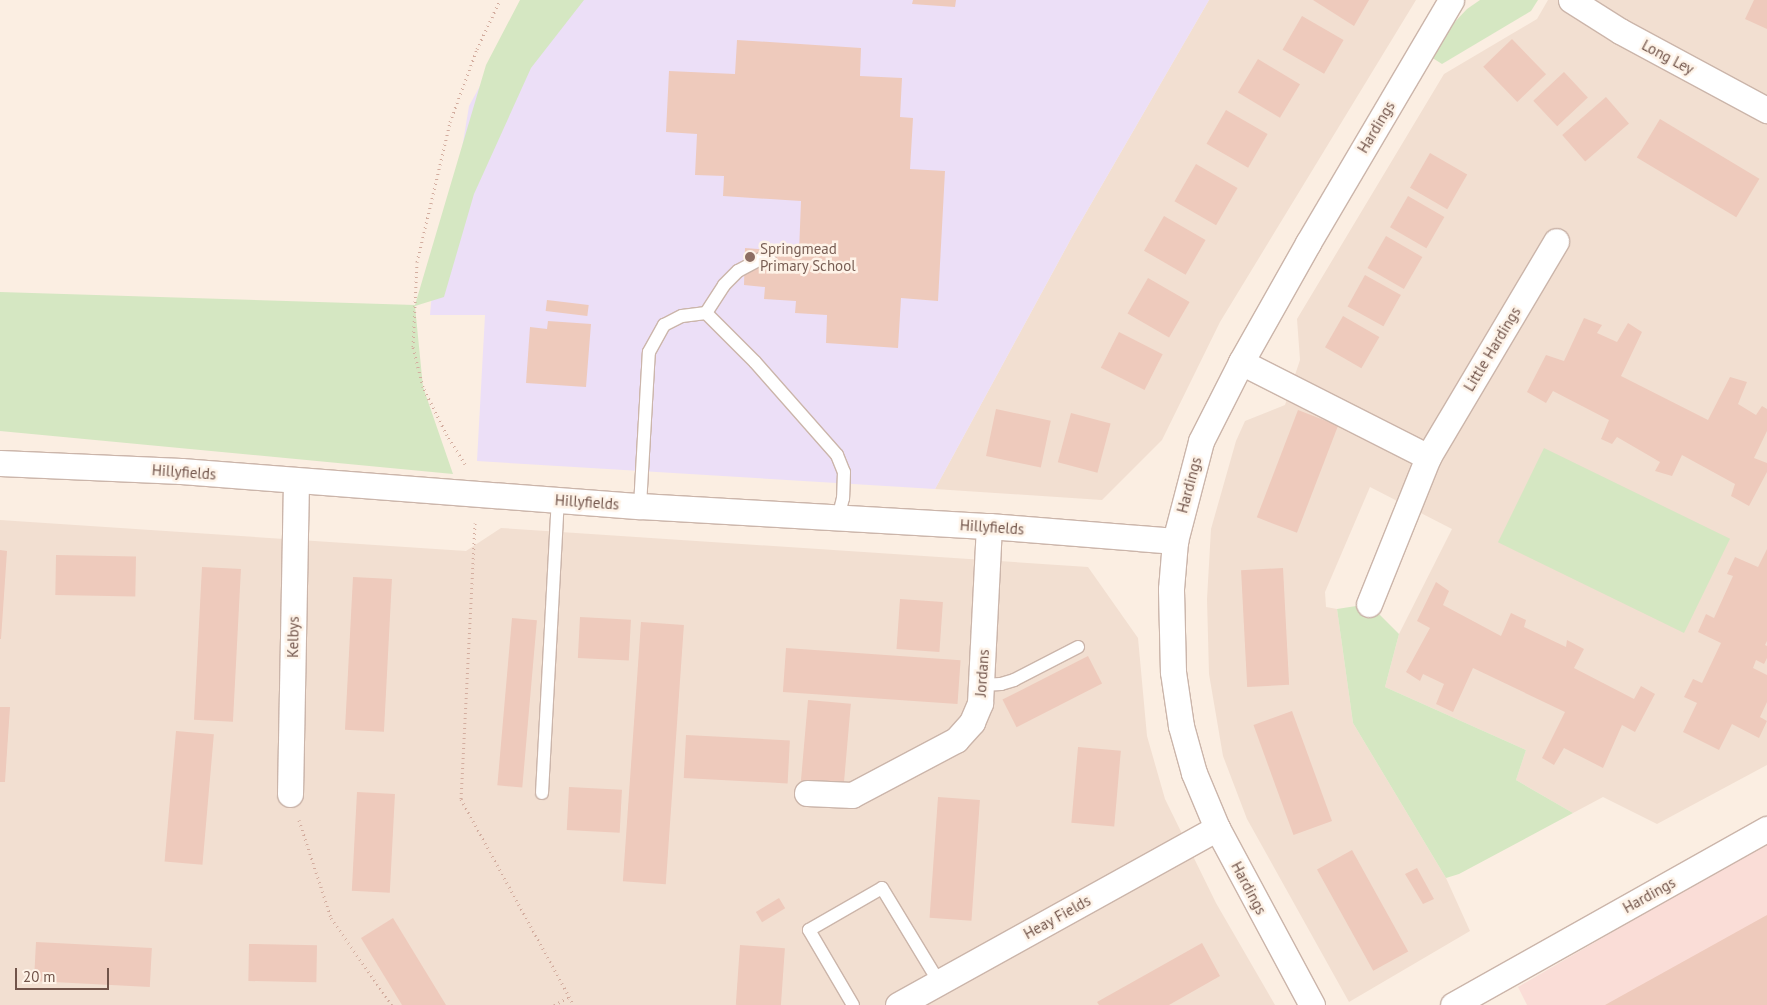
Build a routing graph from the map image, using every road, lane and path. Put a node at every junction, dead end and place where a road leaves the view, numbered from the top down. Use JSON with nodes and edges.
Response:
{"nodes":[{"id":1,"x":500,"y":0,"type":"edge"},
{"id":2,"x":1451,"y":0,"type":"edge"},
{"id":3,"x":1571,"y":0,"type":"edge"},
{"id":4,"x":1767,"y":110,"type":"edge"},
{"id":5,"x":1556,"y":241,"type":"dead end"},
{"id":6,"x":770,"y":260,"type":"dead end"},
{"id":7,"x":706,"y":313,"type":"junction"},
{"id":8,"x":1241,"y":362,"type":"junction"},
{"id":9,"x":1428,"y":457,"type":"junction"},
{"id":10,"x":0,"y":463,"type":"edge"},
{"id":11,"x":296,"y":481,"type":"junction"},
{"id":12,"x":476,"y":494,"type":"junction"},
{"id":13,"x":558,"y":500,"type":"junction"},
{"id":14,"x":640,"y":506,"type":"junction"},
{"id":15,"x":838,"y":518,"type":"junction"},
{"id":16,"x":989,"y":526,"type":"junction"},
{"id":17,"x":1175,"y":541,"type":"junction"},
{"id":18,"x":1369,"y":604,"type":"dead end"},
{"id":19,"x":1078,"y":647,"type":"dead end"},
{"id":20,"x":981,"y":685,"type":"junction"},
{"id":21,"x":542,"y":793,"type":"dead end"},
{"id":22,"x":807,"y":793,"type":"dead end"},
{"id":23,"x":290,"y":794,"type":"joint"},
{"id":24,"x":1217,"y":828,"type":"junction"},
{"id":25,"x":1767,"y":829,"type":"edge"},
{"id":26,"x":939,"y":982,"type":"junction"},
{"id":27,"x":570,"y":997,"type":"junction"},
{"id":28,"x":392,"y":1005,"type":"edge"},
{"id":29,"x":554,"y":1005,"type":"edge"},
{"id":30,"x":574,"y":1005,"type":"edge"},
{"id":31,"x":853,"y":1005,"type":"edge"},
{"id":32,"x":898,"y":1005,"type":"edge"},
{"id":33,"x":1312,"y":1005,"type":"edge"},
{"id":34,"x":1453,"y":1005,"type":"edge"}],
"edges":[{"from":1,"to":12,"type":"path"},
{"from":2,"to":8,"type":"street","name":"Hardings"},
{"from":3,"to":4,"type":"street","name":"Long Ley"},
{"from":5,"to":9,"type":"street","name":"Little Hardings"},
{"from":6,"to":7,"type":"lane"},
{"from":7,"to":14,"type":"lane"},
{"from":7,"to":15,"type":"lane"},
{"from":8,"to":9,"type":"street"},
{"from":8,"to":17,"type":"street","name":"Hardings"},
{"from":9,"to":18,"type":"street","name":"Little Hardings"},
{"from":10,"to":11,"type":"street","name":"Hillyfields"},
{"from":11,"to":12,"type":"street","name":"Hillyfields"},
{"from":11,"to":23,"type":"street","name":"Kelbys"},
{"from":12,"to":13,"type":"street","name":"Hillyfields"},
{"from":12,"to":27,"type":"path"},
{"from":13,"to":14,"type":"street","name":"Hillyfields"},
{"from":13,"to":21,"type":"lane"},
{"from":14,"to":15,"type":"street","name":"Hillyfields"},
{"from":15,"to":16,"type":"street","name":"Hillyfields"},
{"from":16,"to":17,"type":"street","name":"Hillyfields"},
{"from":16,"to":20,"type":"street","name":"Jordans"},
{"from":17,"to":24,"type":"street","name":"Hardings"},
{"from":19,"to":20,"type":"lane"},
{"from":20,"to":22,"type":"street","name":"Jordans"},
{"from":23,"to":28,"type":"path"},
{"from":24,"to":26,"type":"street","name":"Heay Fields"},
{"from":24,"to":33,"type":"street","name":"Hardings"},
{"from":25,"to":34,"type":"street","name":"Hardings"},
{"from":26,"to":31,"type":"lane"},
{"from":26,"to":32,"type":"street","name":"Heay Fields"},
{"from":27,"to":29,"type":"path"},
{"from":27,"to":30,"type":"path"}]}
